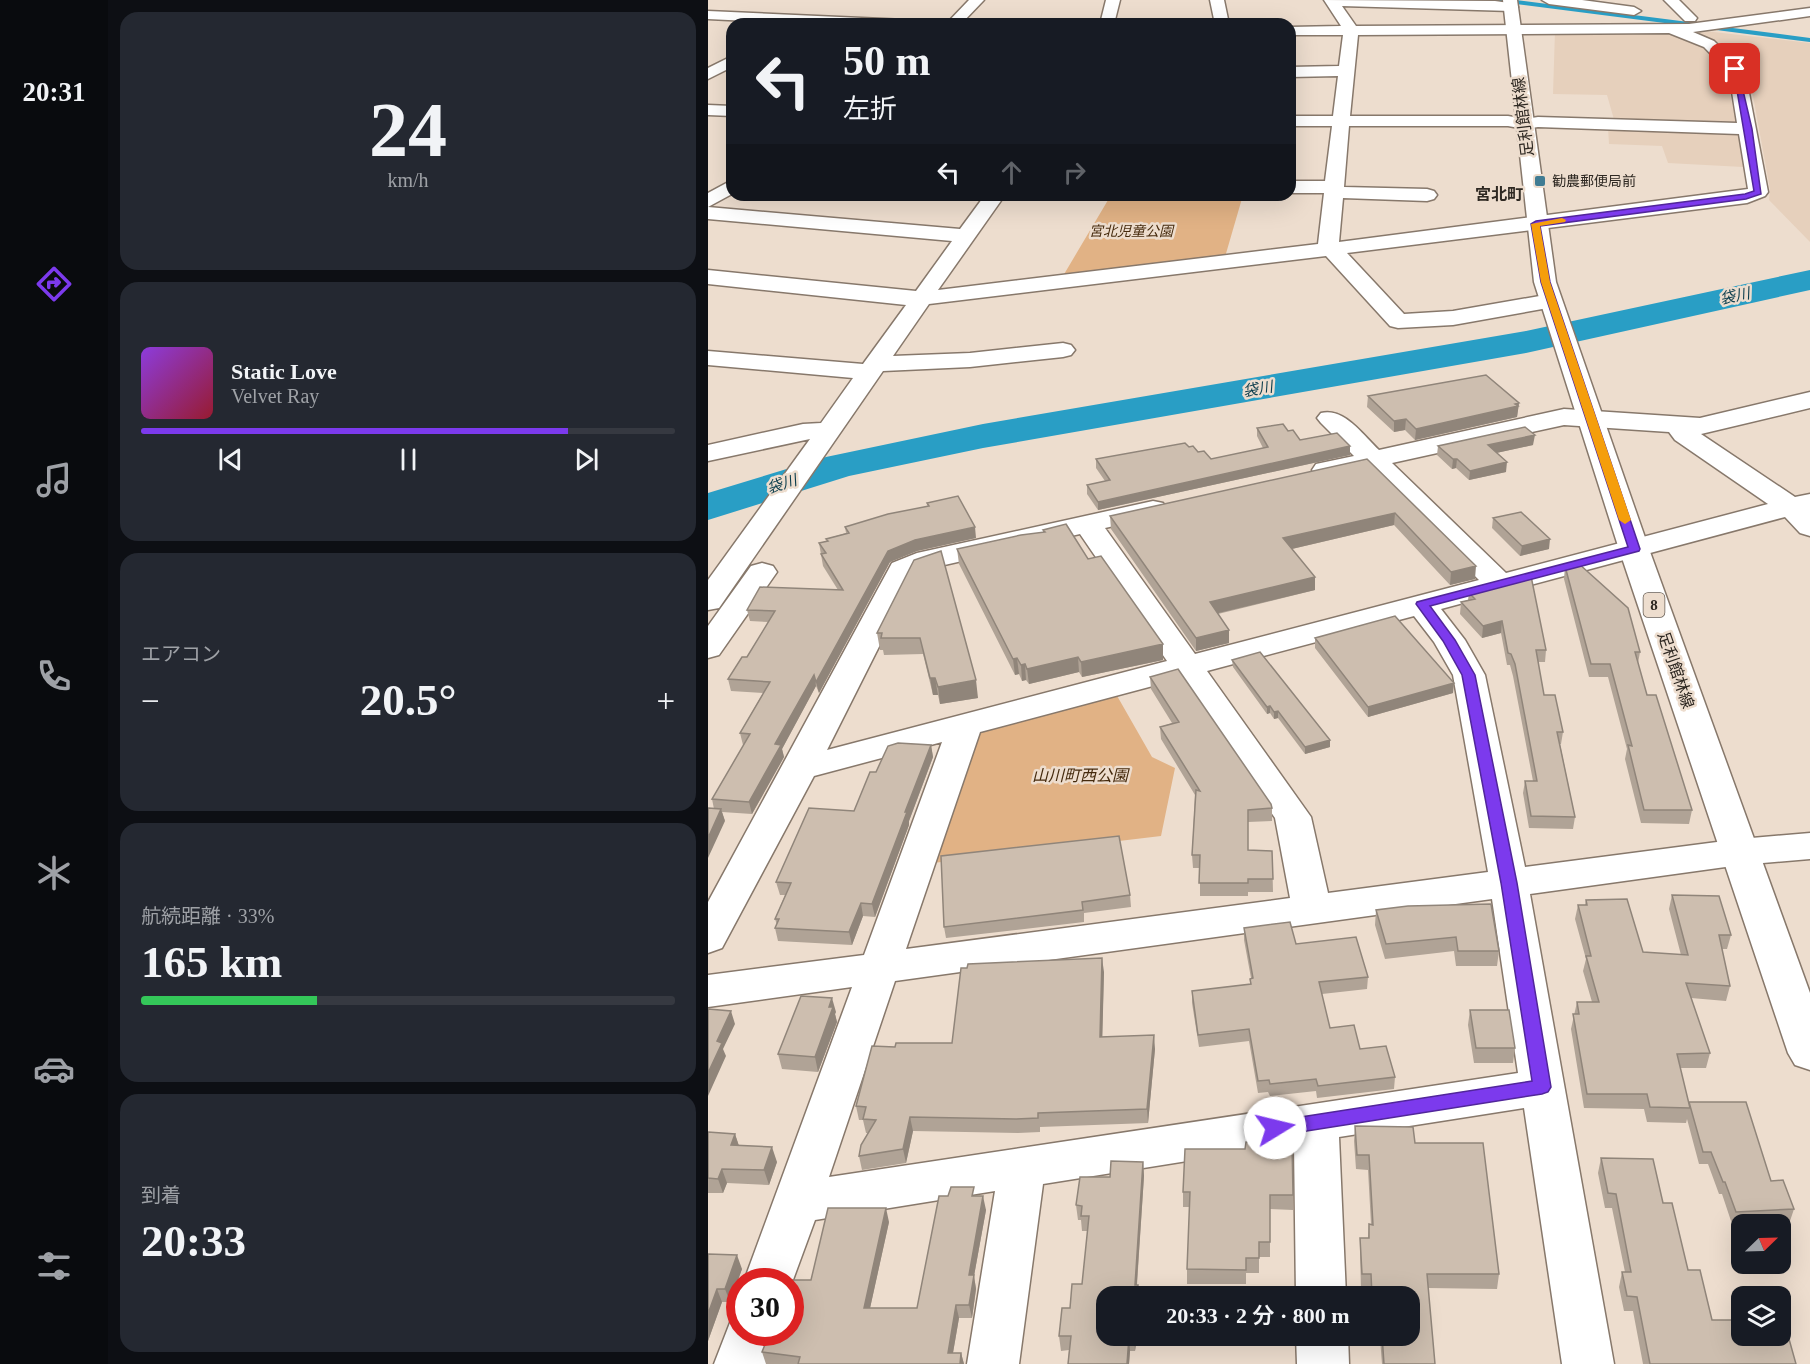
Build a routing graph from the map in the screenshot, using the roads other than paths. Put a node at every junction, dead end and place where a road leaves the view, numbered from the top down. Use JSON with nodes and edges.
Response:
{"nodes":[{"id":1,"x":713,"y":0,"type":"edge"},
{"id":2,"x":977,"y":0,"type":"edge"},
{"id":3,"x":1113,"y":0,"type":"edge"},
{"id":4,"x":1217,"y":0,"type":"edge"},
{"id":5,"x":1479,"y":0,"type":"edge"},
{"id":6,"x":1549,"y":0,"type":"edge"},
{"id":7,"x":1671,"y":0,"type":"edge"},
{"id":8,"x":1783,"y":0,"type":"edge"},
{"id":9,"x":1332,"y":1,"type":"edge"},
{"id":10,"x":708,"y":2,"type":"edge"},
{"id":11,"x":1507,"y":4,"type":"edge"},
{"id":12,"x":831,"y":5,"type":"dead end"},
{"id":13,"x":1806,"y":13,"type":"edge"},
{"id":14,"x":711,"y":17,"type":"edge"},
{"id":15,"x":729,"y":18,"type":"edge"},
{"id":16,"x":808,"y":18,"type":"edge"},
{"id":17,"x":959,"y":18,"type":"edge"},
{"id":18,"x":1108,"y":18,"type":"edge"},
{"id":19,"x":1221,"y":18,"type":"edge"},
{"id":20,"x":1690,"y":23,"type":"junction"},
{"id":21,"x":1726,"y":24,"type":"junction"},
{"id":22,"x":1513,"y":28,"type":"junction"},
{"id":23,"x":1671,"y":28,"type":"junction"},
{"id":24,"x":1351,"y":30,"type":"junction"},
{"id":25,"x":1790,"y":30,"type":"dead end"},
{"id":26,"x":1296,"y":31,"type":"edge"},
{"id":27,"x":726,"y":64,"type":"edge"},
{"id":28,"x":1296,"y":72,"type":"edge"},
{"id":29,"x":1347,"y":72,"type":"junction"},
{"id":30,"x":708,"y":74,"type":"edge"},
{"id":31,"x":708,"y":110,"type":"edge"},
{"id":32,"x":726,"y":111,"type":"edge"},
{"id":33,"x":1296,"y":121,"type":"edge"},
{"id":34,"x":1340,"y":121,"type":"junction"},
{"id":35,"x":1525,"y":124,"type":"junction"},
{"id":36,"x":1748,"y":129,"type":"junction"},
{"id":37,"x":1296,"y":187,"type":"edge"},
{"id":38,"x":1333,"y":189,"type":"junction"},
{"id":39,"x":726,"y":190,"type":"edge"},
{"id":40,"x":1427,"y":195,"type":"dead end"},
{"id":41,"x":708,"y":201,"type":"edge"},
{"id":42,"x":990,"y":201,"type":"edge"},
{"id":43,"x":708,"y":213,"type":"edge"},
{"id":44,"x":1536,"y":224,"type":"junction"},
{"id":45,"x":965,"y":236,"type":"junction"},
{"id":46,"x":1331,"y":249,"type":"junction"},
{"id":47,"x":708,"y":277,"type":"edge"},
{"id":48,"x":919,"y":298,"type":"junction"},
{"id":49,"x":1552,"y":302,"type":"junction"},
{"id":50,"x":1063,"y":350,"type":"dead end"},
{"id":51,"x":708,"y":358,"type":"edge"},
{"id":52,"x":872,"y":368,"type":"junction"},
{"id":53,"x":1810,"y":400,"type":"edge"},
{"id":54,"x":1330,"y":418,"type":"dead end"},
{"id":55,"x":1590,"y":418,"type":"junction"},
{"id":56,"x":1676,"y":424,"type":"junction"},
{"id":57,"x":827,"y":435,"type":"junction"},
{"id":58,"x":710,"y":452,"type":"edge"},
{"id":59,"x":1372,"y":460,"type":"junction"},
{"id":60,"x":1303,"y":475,"type":"edge"},
{"id":61,"x":1178,"y":504,"type":"edge"},
{"id":62,"x":1803,"y":512,"type":"edge"},
{"id":63,"x":1087,"y":524,"type":"junction"},
{"id":64,"x":1634,"y":549,"type":"junction"},
{"id":65,"x":753,"y":561,"type":"junction"},
{"id":66,"x":1501,"y":584,"type":"junction"},
{"id":67,"x":708,"y":601,"type":"edge"},
{"id":68,"x":1422,"y":604,"type":"junction"},
{"id":69,"x":708,"y":648,"type":"edge"},
{"id":70,"x":1186,"y":666,"type":"junction"},
{"id":71,"x":965,"y":725,"type":"junction"},
{"id":72,"x":800,"y":768,"type":"junction"},
{"id":73,"x":1810,"y":846,"type":"edge"},
{"id":74,"x":1740,"y":852,"type":"junction"},
{"id":75,"x":1509,"y":883,"type":"junction"},
{"id":76,"x":1311,"y":910,"type":"junction"},
{"id":77,"x":708,"y":938,"type":"edge"},
{"id":78,"x":881,"y":968,"type":"junction"},
{"id":79,"x":708,"y":991,"type":"edge"},
{"id":80,"x":1810,"y":1053,"type":"edge"},
{"id":81,"x":1542,"y":1087,"type":"junction"},
{"id":82,"x":1316,"y":1122,"type":"junction"},
{"id":83,"x":1023,"y":1167,"type":"junction"},
{"id":84,"x":797,"y":1202,"type":"junction"},
{"id":85,"x":774,"y":1268,"type":"edge"},
{"id":86,"x":1321,"y":1286,"type":"edge"},
{"id":87,"x":746,"y":1346,"type":"edge"},
{"id":88,"x":1322,"y":1346,"type":"edge"},
{"id":89,"x":740,"y":1364,"type":"edge"},
{"id":90,"x":993,"y":1364,"type":"edge"},
{"id":91,"x":1323,"y":1364,"type":"edge"},
{"id":92,"x":1588,"y":1364,"type":"edge"}],
"edges":[{"from":1,"to":10,"type":"street"},
{"from":2,"to":17,"type":"street"},
{"from":3,"to":18,"type":"street"},
{"from":4,"to":19,"type":"street"},
{"from":5,"to":11,"type":"street"},
{"from":6,"to":20,"type":"street"},
{"from":7,"to":20,"type":"street"},
{"from":8,"to":13,"type":"street"},
{"from":9,"to":11,"type":"street"},
{"from":9,"to":24,"type":"street"},
{"from":11,"to":22,"type":"street","name":"足利館林線","number":"8"},
{"from":12,"to":16,"type":"street"},
{"from":13,"to":21,"type":"street"},
{"from":14,"to":15,"type":"street"},
{"from":20,"to":21,"type":"street"},
{"from":20,"to":23,"type":"street"},
{"from":21,"to":25,"type":"street"},
{"from":22,"to":23,"type":"street"},
{"from":22,"to":24,"type":"street"},
{"from":22,"to":35,"type":"street","name":"足利館林線","number":"8"},
{"from":23,"to":36,"type":"street"},
{"from":24,"to":26,"type":"street"},
{"from":24,"to":29,"type":"street"},
{"from":27,"to":30,"type":"street"},
{"from":28,"to":29,"type":"street"},
{"from":29,"to":34,"type":"street"},
{"from":31,"to":32,"type":"street"},
{"from":33,"to":34,"type":"street"},
{"from":34,"to":35,"type":"street"},
{"from":34,"to":38,"type":"street"},
{"from":35,"to":36,"type":"street"},
{"from":35,"to":44,"type":"street","name":"足利館林線","number":"8"},
{"from":36,"to":44,"type":"street"},
{"from":37,"to":38,"type":"street"},
{"from":38,"to":40,"type":"street"},
{"from":38,"to":46,"type":"street"},
{"from":39,"to":41,"type":"street"},
{"from":42,"to":45,"type":"street"},
{"from":43,"to":45,"type":"street"},
{"from":44,"to":46,"type":"street"},
{"from":44,"to":49,"type":"street","name":"足利館林線","number":"8"},
{"from":45,"to":48,"type":"street"},
{"from":46,"to":48,"type":"street"},
{"from":46,"to":49,"type":"street"},
{"from":47,"to":48,"type":"street"},
{"from":48,"to":52,"type":"street"},
{"from":49,"to":55,"type":"street","name":"足利館林線","number":"8"},
{"from":50,"to":52,"type":"street"},
{"from":51,"to":52,"type":"street"},
{"from":52,"to":57,"type":"street"},
{"from":53,"to":56,"type":"street"},
{"from":54,"to":59,"type":"street"},
{"from":55,"to":56,"type":"street"},
{"from":55,"to":59,"type":"street"},
{"from":55,"to":64,"type":"street","name":"足利館林線","number":"8"},
{"from":56,"to":62,"type":"street"},
{"from":57,"to":58,"type":"street"},
{"from":57,"to":65,"type":"street"},
{"from":59,"to":60,"type":"street"},
{"from":59,"to":66,"type":"street"},
{"from":61,"to":63,"type":"street"},
{"from":62,"to":64,"type":"street"},
{"from":63,"to":70,"type":"street"},
{"from":63,"to":72,"type":"street"},
{"from":64,"to":66,"type":"street"},
{"from":64,"to":74,"type":"street","name":"足利館林線","number":"8"},
{"from":65,"to":67,"type":"street"},
{"from":65,"to":69,"type":"street"},
{"from":66,"to":68,"type":"street"},
{"from":68,"to":70,"type":"street"},
{"from":68,"to":75,"type":"street"},
{"from":70,"to":71,"type":"street"},
{"from":70,"to":76,"type":"street"},
{"from":71,"to":72,"type":"street"},
{"from":71,"to":78,"type":"street"},
{"from":72,"to":77,"type":"street"},
{"from":73,"to":74,"type":"street"},
{"from":74,"to":75,"type":"street"},
{"from":74,"to":80,"type":"street","name":"足利館林線","number":"8"},
{"from":75,"to":76,"type":"street"},
{"from":75,"to":81,"type":"street"},
{"from":76,"to":78,"type":"street"},
{"from":78,"to":79,"type":"street"},
{"from":78,"to":84,"type":"street"},
{"from":81,"to":82,"type":"street"},
{"from":81,"to":92,"type":"street"},
{"from":82,"to":83,"type":"street"},
{"from":82,"to":86,"type":"street"},
{"from":83,"to":84,"type":"street"},
{"from":83,"to":90,"type":"street"},
{"from":84,"to":85,"type":"street"},
{"from":87,"to":89,"type":"street"},
{"from":88,"to":91,"type":"street"}]}
